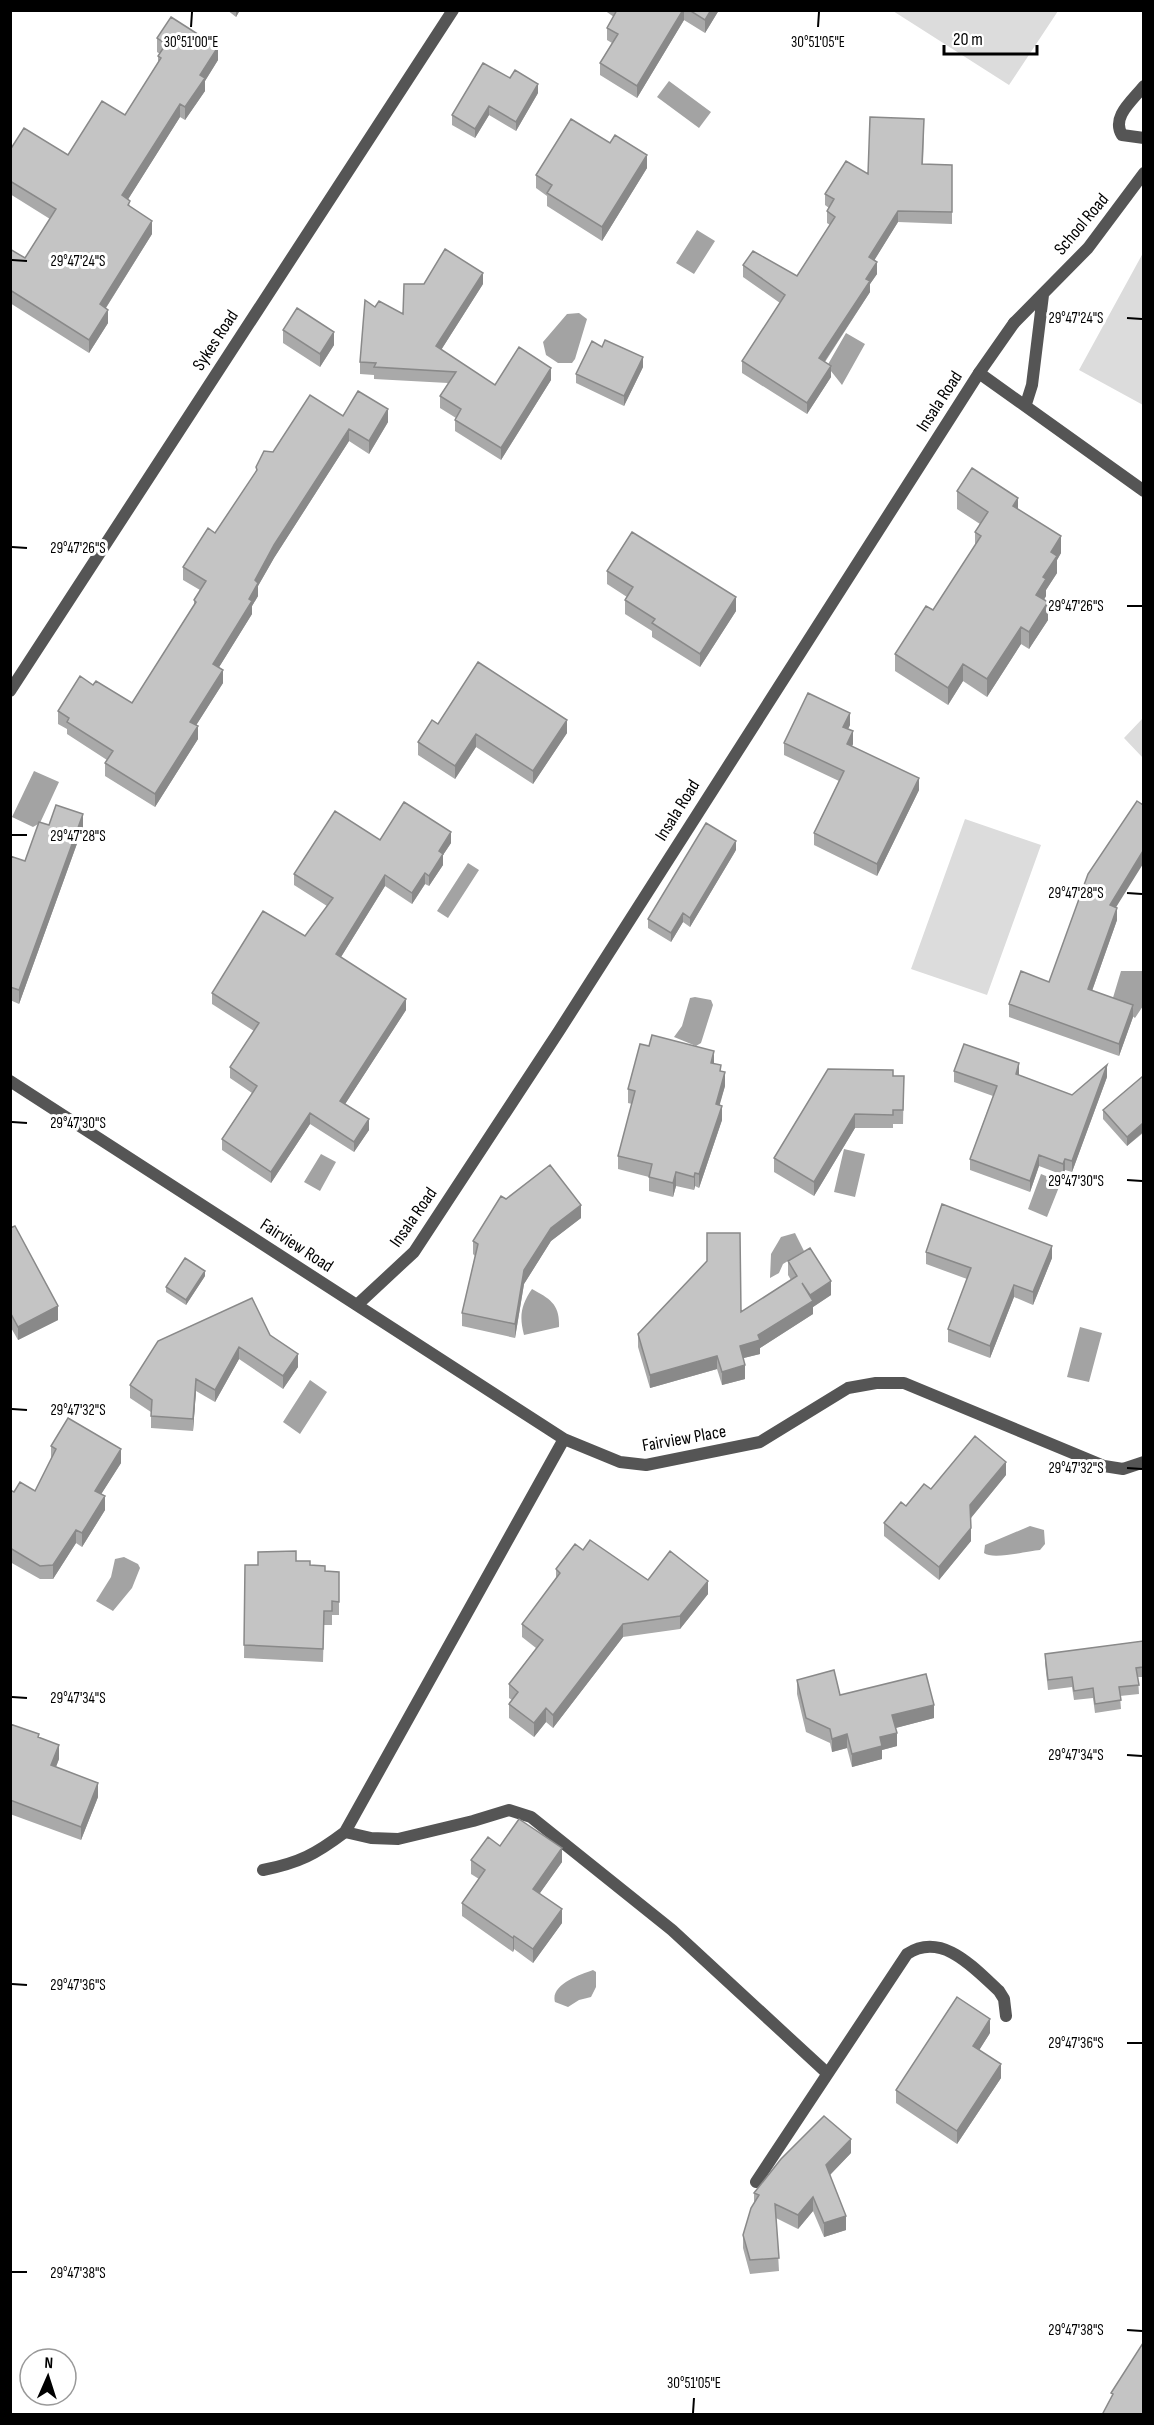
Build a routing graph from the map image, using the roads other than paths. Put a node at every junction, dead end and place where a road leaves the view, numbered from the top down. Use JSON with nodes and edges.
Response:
{"nodes":[{"id":1,"x":453,"y":10,"type":"edge"},
{"id":2,"x":1143,"y":86,"type":"edge"},
{"id":3,"x":1143,"y":138,"type":"edge"},
{"id":4,"x":1143,"y":173,"type":"edge"},
{"id":5,"x":1043,"y":295,"type":"junction"},
{"id":6,"x":1014,"y":323,"type":"joint"},
{"id":7,"x":979,"y":372,"type":"junction"},
{"id":8,"x":1026,"y":404,"type":"junction"},
{"id":9,"x":1143,"y":491,"type":"edge"},
{"id":10,"x":10,"y":691,"type":"edge"},
{"id":11,"x":10,"y":1081,"type":"edge"},
{"id":12,"x":357,"y":1305,"type":"junction"},
{"id":13,"x":564,"y":1439,"type":"junction"},
{"id":14,"x":1143,"y":1462,"type":"edge"},
{"id":15,"x":345,"y":1832,"type":"junction"},
{"id":16,"x":262,"y":1870,"type":"dead end"},
{"id":17,"x":1006,"y":2016,"type":"dead end"},
{"id":18,"x":827,"y":2073,"type":"junction"},
{"id":19,"x":756,"y":2182,"type":"dead end"}],
"edges":[{"from":1,"to":10,"type":"street","name":"Sykes Road"},
{"from":2,"to":3,"type":"street"},
{"from":4,"to":5,"type":"street","name":"School Road"},
{"from":5,"to":6,"type":"street","name":"School Road"},
{"from":5,"to":8,"type":"street"},
{"from":6,"to":7,"type":"street","name":"Insala Road"},
{"from":7,"to":8,"type":"street"},
{"from":7,"to":12,"type":"street","name":"Insala Road"},
{"from":8,"to":9,"type":"street"},
{"from":11,"to":12,"type":"street","name":"Fairview Road"},
{"from":12,"to":13,"type":"street","name":"Fairview Road"},
{"from":13,"to":14,"type":"street","name":"Fairview Place"},
{"from":13,"to":15,"type":"street"},
{"from":15,"to":16,"type":"street"},
{"from":15,"to":18,"type":"street"},
{"from":17,"to":18,"type":"street"},
{"from":18,"to":19,"type":"street"}]}
